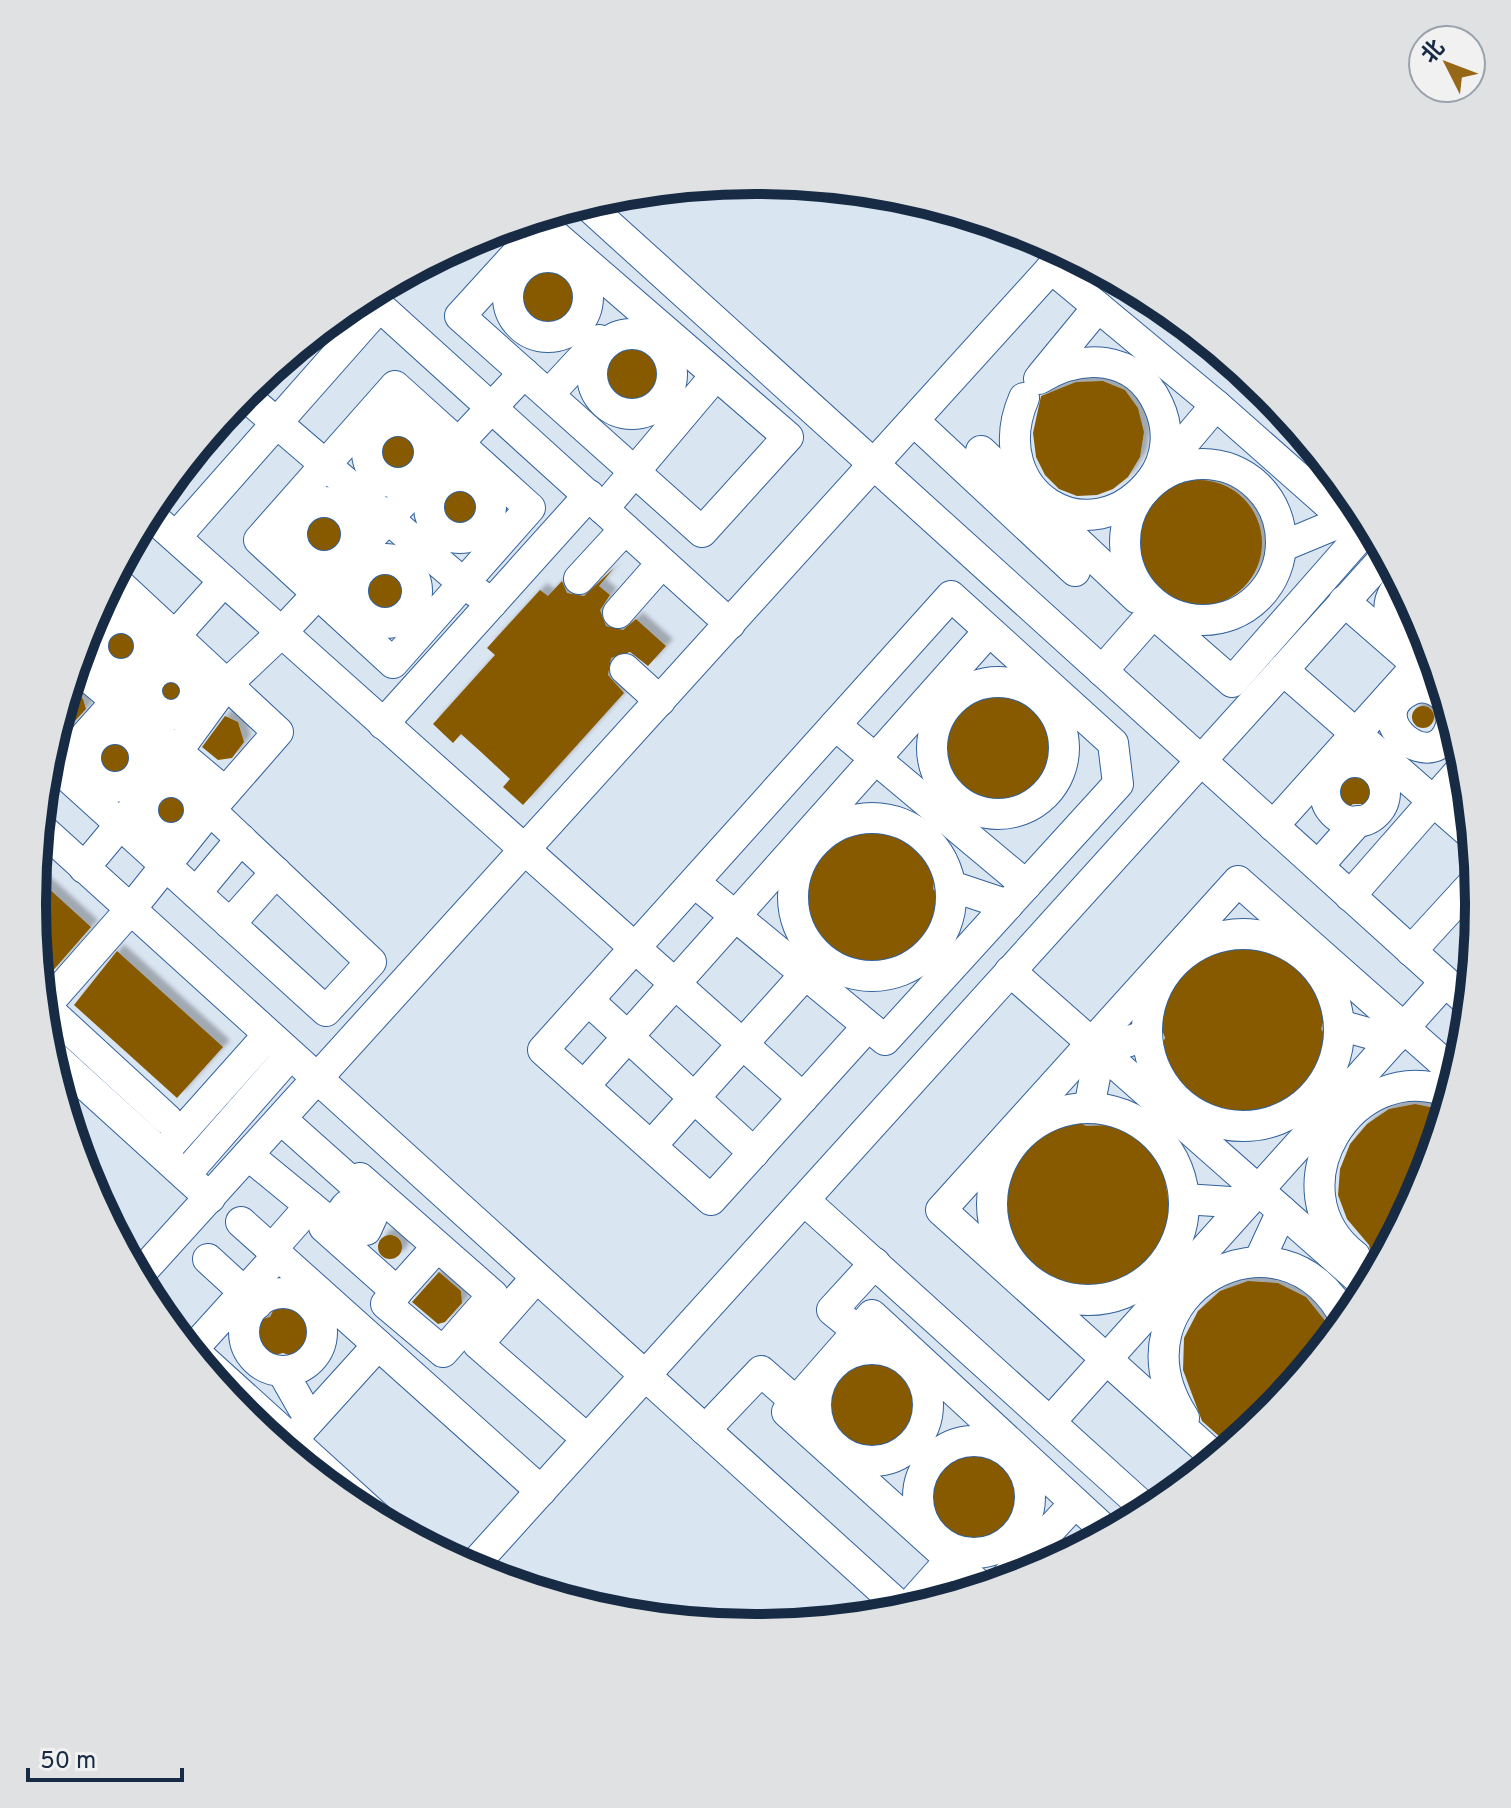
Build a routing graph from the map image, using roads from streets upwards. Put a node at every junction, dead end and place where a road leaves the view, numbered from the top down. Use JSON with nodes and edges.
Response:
{"nodes":[{"id":1,"x":596,"y":213,"type":"edge"},
{"id":2,"x":545,"y":227,"type":"edge"},
{"id":3,"x":542,"y":228,"type":"edge"},
{"id":4,"x":528,"y":255,"type":"junction"},
{"id":5,"x":1057,"y":262,"type":"edge"},
{"id":6,"x":578,"y":263,"type":"junction"},
{"id":7,"x":1060,"y":264,"type":"edge"},
{"id":8,"x":633,"y":303,"type":"junction"},
{"id":9,"x":377,"y":304,"type":"edge"},
{"id":10,"x":465,"y":310,"type":"junction"},
{"id":11,"x":364,"y":312,"type":"edge"},
{"id":12,"x":1091,"y":315,"type":"junction"},
{"id":13,"x":525,"y":323,"type":"junction"},
{"id":14,"x":592,"y":327,"type":"junction"},
{"id":15,"x":658,"y":343,"type":"junction"},
{"id":16,"x":499,"y":352,"type":"junction"},
{"id":17,"x":1087,"y":360,"type":"junction"},
{"id":18,"x":1144,"y":364,"type":"junction"},
{"id":19,"x":524,"y":373,"type":"junction"},
{"id":20,"x":716,"y":375,"type":"junction"},
{"id":21,"x":1032,"y":388,"type":"junction"},
{"id":22,"x":549,"y":394,"type":"junction"},
{"id":23,"x":254,"y":402,"type":"edge"},
{"id":24,"x":609,"y":402,"type":"junction"},
{"id":25,"x":492,"y":408,"type":"junction"},
{"id":26,"x":670,"y":411,"type":"junction"},
{"id":27,"x":1207,"y":415,"type":"junction"},
{"id":28,"x":1164,"y":416,"type":"junction"},
{"id":29,"x":914,"y":421,"type":"junction"},
{"id":30,"x":278,"y":422,"type":"junction"},
{"id":31,"x":583,"y":425,"type":"junction"},
{"id":32,"x":1269,"y":452,"type":"junction"},
{"id":33,"x":986,"y":456,"type":"junction"},
{"id":34,"x":325,"y":464,"type":"junction"},
{"id":35,"x":874,"y":464,"type":"junction"},
{"id":36,"x":1206,"y":464,"type":"junction"},
{"id":37,"x":633,"y":471,"type":"junction"},
{"id":38,"x":1248,"y":477,"type":"junction"},
{"id":39,"x":1146,"y":487,"type":"junction"},
{"id":40,"x":596,"y":502,"type":"junction"},
{"id":41,"x":1078,"y":514,"type":"junction"},
{"id":42,"x":393,"y":519,"type":"junction"},
{"id":43,"x":1346,"y":520,"type":"junction"},
{"id":44,"x":158,"y":522,"type":"edge"},
{"id":45,"x":625,"y":529,"type":"junction"},
{"id":46,"x":1358,"y":531,"type":"edge"},
{"id":47,"x":1361,"y":535,"type":"edge"},
{"id":48,"x":176,"y":537,"type":"junction"},
{"id":49,"x":1281,"y":547,"type":"junction"},
{"id":50,"x":1125,"y":551,"type":"junction"},
{"id":51,"x":1086,"y":555,"type":"junction"},
{"id":52,"x":662,"y":563,"type":"junction"},
{"id":53,"x":1378,"y":564,"type":"edge"},
{"id":54,"x":1382,"y":572,"type":"edge"},
{"id":55,"x":579,"y":579,"type":"dead end"},
{"id":56,"x":224,"y":581,"type":"junction"},
{"id":57,"x":463,"y":583,"type":"junction"},
{"id":58,"x":1260,"y":596,"type":"junction"},
{"id":59,"x":492,"y":603,"type":"junction"},
{"id":60,"x":1347,"y":604,"type":"junction"},
{"id":61,"x":618,"y":613,"type":"dead end"},
{"id":62,"x":1153,"y":613,"type":"junction"},
{"id":63,"x":1197,"y":619,"type":"junction"},
{"id":64,"x":1286,"y":619,"type":"junction"},
{"id":65,"x":730,"y":624,"type":"junction"},
{"id":66,"x":281,"y":633,"type":"junction"},
{"id":67,"x":984,"y":636,"type":"junction"},
{"id":68,"x":895,"y":659,"type":"junction"},
{"id":69,"x":625,"y":669,"type":"dead end"},
{"id":70,"x":1283,"y":670,"type":"junction"},
{"id":71,"x":1102,"y":671,"type":"junction"},
{"id":72,"x":1219,"y":671,"type":"junction"},
{"id":73,"x":997,"y":682,"type":"junction"},
{"id":74,"x":1044,"y":691,"type":"junction"},
{"id":75,"x":1407,"y":697,"type":"edge"},
{"id":76,"x":941,"y":700,"type":"junction"},
{"id":77,"x":660,"y":701,"type":"junction"},
{"id":78,"x":383,"y":724,"type":"junction"},
{"id":79,"x":835,"y":725,"type":"junction"},
{"id":80,"x":150,"y":729,"type":"edge"},
{"id":81,"x":933,"y":755,"type":"junction"},
{"id":82,"x":1063,"y":755,"type":"junction"},
{"id":83,"x":877,"y":757,"type":"junction"},
{"id":84,"x":1201,"y":760,"type":"junction"},
{"id":85,"x":1116,"y":766,"type":"junction"},
{"id":86,"x":1407,"y":778,"type":"junction"},
{"id":87,"x":1453,"y":779,"type":"edge"},
{"id":88,"x":1049,"y":789,"type":"junction"},
{"id":89,"x":1434,"y":801,"type":"junction"},
{"id":90,"x":766,"y":802,"type":"junction"},
{"id":91,"x":1003,"y":813,"type":"junction"},
{"id":92,"x":1362,"y":813,"type":"junction"},
{"id":93,"x":877,"y":816,"type":"junction"},
{"id":94,"x":943,"y":817,"type":"junction"},
{"id":95,"x":1084,"y":822,"type":"junction"},
{"id":96,"x":1460,"y":824,"type":"edge"},
{"id":97,"x":1273,"y":826,"type":"junction"},
{"id":98,"x":807,"y":835,"type":"junction"},
{"id":99,"x":50,"y":836,"type":"edge"},
{"id":100,"x":1403,"y":836,"type":"junction"},
{"id":101,"x":241,"y":839,"type":"junction"},
{"id":102,"x":523,"y":851,"type":"junction"},
{"id":103,"x":1309,"y":858,"type":"junction"},
{"id":104,"x":84,"y":868,"type":"junction"},
{"id":105,"x":276,"y":872,"type":"junction"},
{"id":106,"x":694,"y":882,"type":"junction"},
{"id":107,"x":951,"y":886,"type":"junction"},
{"id":108,"x":1017,"y":889,"type":"junction"},
{"id":109,"x":196,"y":893,"type":"junction"},
{"id":110,"x":1465,"y":893,"type":"edge"},
{"id":111,"x":1350,"y":896,"type":"junction"},
{"id":112,"x":1258,"y":898,"type":"junction"},
{"id":113,"x":794,"y":907,"type":"junction"},
{"id":114,"x":130,"y":910,"type":"junction"},
{"id":115,"x":739,"y":912,"type":"junction"},
{"id":116,"x":230,"y":924,"type":"junction"},
{"id":117,"x":1244,"y":934,"type":"junction"},
{"id":118,"x":1305,"y":948,"type":"junction"},
{"id":119,"x":633,"y":949,"type":"junction"},
{"id":120,"x":1411,"y":951,"type":"junction"},
{"id":121,"x":1169,"y":964,"type":"junction"},
{"id":122,"x":935,"y":965,"type":"junction"},
{"id":123,"x":814,"y":966,"type":"junction"},
{"id":124,"x":1010,"y":971,"type":"junction"},
{"id":125,"x":869,"y":976,"type":"junction"},
{"id":126,"x":1445,"y":982,"type":"junction"},
{"id":127,"x":674,"y":984,"type":"junction"},
{"id":128,"x":1459,"y":994,"type":"edge"},
{"id":129,"x":52,"y":997,"type":"edge"},
{"id":130,"x":588,"y":1000,"type":"junction"},
{"id":131,"x":56,"y":1019,"type":"edge"},
{"id":132,"x":1339,"y":1025,"type":"junction"},
{"id":133,"x":873,"y":1030,"type":"junction"},
{"id":134,"x":1147,"y":1035,"type":"junction"},
{"id":135,"x":271,"y":1037,"type":"junction"},
{"id":136,"x":627,"y":1037,"type":"junction"},
{"id":137,"x":1393,"y":1040,"type":"junction"},
{"id":138,"x":743,"y":1045,"type":"junction"},
{"id":139,"x":1096,"y":1047,"type":"junction"},
{"id":140,"x":64,"y":1061,"type":"edge"},
{"id":141,"x":248,"y":1062,"type":"junction"},
{"id":142,"x":1445,"y":1068,"type":"edge"},
{"id":143,"x":317,"y":1079,"type":"junction"},
{"id":144,"x":584,"y":1086,"type":"junction"},
{"id":145,"x":1403,"y":1088,"type":"junction"},
{"id":146,"x":1440,"y":1091,"type":"edge"},
{"id":147,"x":220,"y":1094,"type":"junction"},
{"id":148,"x":695,"y":1098,"type":"junction"},
{"id":149,"x":803,"y":1098,"type":"junction"},
{"id":150,"x":1330,"y":1107,"type":"junction"},
{"id":151,"x":1089,"y":1108,"type":"junction"},
{"id":152,"x":1160,"y":1110,"type":"junction"},
{"id":153,"x":1255,"y":1125,"type":"junction"},
{"id":154,"x":170,"y":1128,"type":"junction"},
{"id":155,"x":266,"y":1135,"type":"junction"},
{"id":156,"x":1013,"y":1137,"type":"junction"},
{"id":157,"x":215,"y":1140,"type":"junction"},
{"id":158,"x":391,"y":1146,"type":"junction"},
{"id":159,"x":651,"y":1146,"type":"junction"},
{"id":160,"x":754,"y":1153,"type":"junction"},
{"id":161,"x":185,"y":1175,"type":"junction"},
{"id":162,"x":1261,"y":1187,"type":"junction"},
{"id":163,"x":1319,"y":1187,"type":"junction"},
{"id":164,"x":956,"y":1194,"type":"junction"},
{"id":165,"x":210,"y":1198,"type":"junction"},
{"id":166,"x":1184,"y":1199,"type":"junction"},
{"id":167,"x":804,"y":1200,"type":"junction"},
{"id":168,"x":991,"y":1209,"type":"junction"},
{"id":169,"x":1282,"y":1211,"type":"junction"},
{"id":170,"x":241,"y":1222,"type":"dead end"},
{"id":171,"x":278,"y":1255,"type":"junction"},
{"id":172,"x":397,"y":1257,"type":"junction"},
{"id":173,"x":208,"y":1259,"type":"dead end"},
{"id":174,"x":1259,"y":1261,"type":"junction"},
{"id":175,"x":875,"y":1263,"type":"junction"},
{"id":176,"x":1367,"y":1263,"type":"edge"},
{"id":177,"x":146,"y":1267,"type":"edge"},
{"id":178,"x":1326,"y":1270,"type":"junction"},
{"id":179,"x":536,"y":1278,"type":"junction"},
{"id":180,"x":1173,"y":1282,"type":"junction"},
{"id":181,"x":1356,"y":1282,"type":"edge"},
{"id":182,"x":315,"y":1299,"type":"junction"},
{"id":183,"x":1090,"y":1300,"type":"junction"},
{"id":184,"x":1339,"y":1306,"type":"edge"},
{"id":185,"x":248,"y":1308,"type":"junction"},
{"id":186,"x":861,"y":1335,"type":"junction"},
{"id":187,"x":197,"y":1341,"type":"edge"},
{"id":188,"x":376,"y":1348,"type":"junction"},
{"id":189,"x":1114,"y":1351,"type":"junction"},
{"id":190,"x":304,"y":1356,"type":"junction"},
{"id":191,"x":912,"y":1359,"type":"junction"},
{"id":192,"x":1162,"y":1363,"type":"junction"},
{"id":193,"x":645,"y":1376,"type":"junction"},
{"id":194,"x":340,"y":1387,"type":"junction"},
{"id":195,"x":255,"y":1407,"type":"edge"},
{"id":196,"x":303,"y":1408,"type":"dead end"},
{"id":197,"x":929,"y":1409,"type":"junction"},
{"id":198,"x":970,"y":1418,"type":"junction"},
{"id":199,"x":811,"y":1423,"type":"junction"},
{"id":200,"x":1058,"y":1429,"type":"junction"},
{"id":201,"x":705,"y":1430,"type":"junction"},
{"id":202,"x":587,"y":1439,"type":"junction"},
{"id":203,"x":292,"y":1440,"type":"junction"},
{"id":204,"x":297,"y":1444,"type":"edge"},
{"id":205,"x":1215,"y":1444,"type":"edge"},
{"id":206,"x":1208,"y":1450,"type":"edge"},
{"id":207,"x":923,"y":1454,"type":"junction"},
{"id":208,"x":866,"y":1461,"type":"junction"},
{"id":209,"x":1035,"y":1466,"type":"junction"},
{"id":210,"x":541,"y":1491,"type":"junction"},
{"id":211,"x":893,"y":1496,"type":"junction"},
{"id":212,"x":1030,"y":1500,"type":"junction"},
{"id":213,"x":1138,"y":1501,"type":"edge"},
{"id":214,"x":1084,"y":1521,"type":"edge"},
{"id":215,"x":962,"y":1556,"type":"junction"},
{"id":216,"x":1022,"y":1556,"type":"edge"},
{"id":217,"x":481,"y":1557,"type":"edge"},
{"id":218,"x":976,"y":1578,"type":"edge"},
{"id":219,"x":924,"y":1593,"type":"edge"},
{"id":220,"x":893,"y":1600,"type":"edge"}],
"edges":[{"from":1,"to":35,"type":"street"},
{"from":2,"to":6,"type":"street"},
{"from":3,"to":4,"type":"street"},
{"from":4,"to":10,"type":"street"},
{"from":4,"to":13,"type":"street"},
{"from":5,"to":29,"type":"street"},
{"from":6,"to":8,"type":"street"},
{"from":6,"to":14,"type":"street"},
{"from":7,"to":12,"type":"street"},
{"from":8,"to":14,"type":"street"},
{"from":8,"to":14,"type":"street"},
{"from":8,"to":15,"type":"street"},
{"from":9,"to":25,"type":"street"},
{"from":10,"to":13,"type":"street"},
{"from":10,"to":16,"type":"street"},
{"from":11,"to":30,"type":"street"},
{"from":12,"to":17,"type":"street"},
{"from":12,"to":18,"type":"street"},
{"from":12,"to":21,"type":"street"},
{"from":13,"to":14,"type":"street"},
{"from":13,"to":16,"type":"street"},
{"from":13,"to":22,"type":"street"},
{"from":14,"to":15,"type":"street"},
{"from":14,"to":22,"type":"street"},
{"from":14,"to":24,"type":"street"},
{"from":15,"to":20,"type":"street"},
{"from":15,"to":26,"type":"street"},
{"from":16,"to":19,"type":"street"},
{"from":17,"to":18,"type":"street"},
{"from":17,"to":21,"type":"street"},
{"from":18,"to":27,"type":"street"},
{"from":18,"to":28,"type":"street"},
{"from":19,"to":22,"type":"street"},
{"from":19,"to":25,"type":"street"},
{"from":20,"to":26,"type":"street"},
{"from":20,"to":37,"type":"street"},
{"from":21,"to":33,"type":"street"},
{"from":22,"to":24,"type":"street"},
{"from":22,"to":31,"type":"street"},
{"from":23,"to":30,"type":"street"},
{"from":24,"to":26,"type":"street"},
{"from":24,"to":31,"type":"street"},
{"from":24,"to":37,"type":"street"},
{"from":25,"to":40,"type":"street"},
{"from":25,"to":42,"type":"street"},
{"from":26,"to":37,"type":"street"},
{"from":27,"to":28,"type":"street"},
{"from":27,"to":32,"type":"street"},
{"from":27,"to":36,"type":"street"},
{"from":27,"to":39,"type":"street"},
{"from":28,"to":39,"type":"street"},
{"from":29,"to":33,"type":"street"},
{"from":29,"to":35,"type":"street"},
{"from":30,"to":34,"type":"street"},
{"from":30,"to":48,"type":"street"},
{"from":31,"to":37,"type":"street"},
{"from":32,"to":38,"type":"street"},
{"from":32,"to":43,"type":"street"},
{"from":33,"to":41,"type":"street"},
{"from":33,"to":51,"type":"street"},
{"from":33,"to":51,"type":"street"},
{"from":34,"to":42,"type":"street"},
{"from":34,"to":42,"type":"street"},
{"from":34,"to":42,"type":"street"},
{"from":35,"to":65,"type":"street"},
{"from":35,"to":71,"type":"street"},
{"from":36,"to":38,"type":"street"},
{"from":36,"to":39,"type":"street"},
{"from":37,"to":40,"type":"street"},
{"from":38,"to":49,"type":"street"},
{"from":39,"to":41,"type":"street"},
{"from":39,"to":50,"type":"street"},
{"from":39,"to":51,"type":"street"},
{"from":40,"to":45,"type":"street"},
{"from":40,"to":59,"type":"street"},
{"from":41,"to":51,"type":"street"},
{"from":42,"to":42,"type":"street"},
{"from":42,"to":42,"type":"street"},
{"from":42,"to":42,"type":"street"},
{"from":42,"to":42,"type":"street"},
{"from":42,"to":57,"type":"street"},
{"from":42,"to":57,"type":"street"},
{"from":42,"to":57,"type":"street"},
{"from":42,"to":66,"type":"street"},
{"from":43,"to":46,"type":"street"},
{"from":43,"to":49,"type":"street"},
{"from":44,"to":48,"type":"street"},
{"from":45,"to":52,"type":"street"},
{"from":45,"to":55,"type":"street"},
{"from":47,"to":64,"type":"street"},
{"from":48,"to":56,"type":"street"},
{"from":49,"to":58,"type":"street"},
{"from":50,"to":51,"type":"street"},
{"from":50,"to":63,"type":"street"},
{"from":51,"to":62,"type":"street"},
{"from":52,"to":61,"type":"street"},
{"from":52,"to":65,"type":"street"},
{"from":53,"to":60,"type":"street"},
{"from":54,"to":75,"type":"street"},
{"from":56,"to":66,"type":"street"},
{"from":56,"to":80,"type":"street"},
{"from":57,"to":59,"type":"street"},
{"from":58,"to":63,"type":"street"},
{"from":58,"to":64,"type":"street"},
{"from":59,"to":78,"type":"street"},
{"from":60,"to":70,"type":"street"},
{"from":60,"to":75,"type":"street"},
{"from":62,"to":71,"type":"street"},
{"from":62,"to":72,"type":"street"},
{"from":63,"to":72,"type":"street"},
{"from":64,"to":72,"type":"street"},
{"from":65,"to":77,"type":"street"},
{"from":66,"to":78,"type":"street"},
{"from":66,"to":80,"type":"street"},
{"from":67,"to":68,"type":"street"},
{"from":67,"to":73,"type":"street"},
{"from":67,"to":74,"type":"street"},
{"from":67,"to":76,"type":"street"},
{"from":68,"to":76,"type":"street"},
{"from":68,"to":79,"type":"street"},
{"from":69,"to":77,"type":"street"},
{"from":70,"to":75,"type":"street"},
{"from":70,"to":84,"type":"street"},
{"from":71,"to":84,"type":"street"},
{"from":73,"to":74,"type":"street"},
{"from":73,"to":76,"type":"street"},
{"from":74,"to":82,"type":"street"},
{"from":74,"to":85,"type":"street"},
{"from":75,"to":86,"type":"street"},
{"from":75,"to":86,"type":"street"},
{"from":75,"to":92,"type":"street"},
{"from":75,"to":92,"type":"street"},
{"from":75,"to":97,"type":"street"},
{"from":76,"to":81,"type":"street"},
{"from":76,"to":83,"type":"street"},
{"from":77,"to":102,"type":"street"},
{"from":78,"to":102,"type":"street"},
{"from":79,"to":83,"type":"street"},
{"from":79,"to":90,"type":"street"},
{"from":80,"to":101,"type":"street"},
{"from":80,"to":104,"type":"street"},
{"from":80,"to":109,"type":"street"},
{"from":80,"to":114,"type":"street"},
{"from":81,"to":83,"type":"street"},
{"from":81,"to":94,"type":"street"},
{"from":82,"to":85,"type":"street"},
{"from":82,"to":88,"type":"street"},
{"from":83,"to":93,"type":"street"},
{"from":83,"to":94,"type":"street"},
{"from":83,"to":98,"type":"street"},
{"from":84,"to":97,"type":"street"},
{"from":84,"to":124,"type":"street"},
{"from":85,"to":95,"type":"street"},
{"from":86,"to":89,"type":"street"},
{"from":86,"to":92,"type":"street"},
{"from":87,"to":89,"type":"street"},
{"from":88,"to":91,"type":"street"},
{"from":88,"to":95,"type":"street"},
{"from":89,"to":96,"type":"street"},
{"from":89,"to":100,"type":"street"},
{"from":90,"to":98,"type":"street"},
{"from":90,"to":106,"type":"street"},
{"from":91,"to":94,"type":"street"},
{"from":91,"to":108,"type":"street"},
{"from":92,"to":100,"type":"street"},
{"from":92,"to":103,"type":"street"},
{"from":93,"to":94,"type":"street"},
{"from":93,"to":113,"type":"street"},
{"from":94,"to":107,"type":"street"},
{"from":94,"to":108,"type":"street"},
{"from":95,"to":108,"type":"street"},
{"from":97,"to":103,"type":"street"},
{"from":98,"to":115,"type":"street"},
{"from":99,"to":104,"type":"street"},
{"from":100,"to":111,"type":"street"},
{"from":101,"to":105,"type":"street"},
{"from":101,"to":109,"type":"street"},
{"from":102,"to":119,"type":"street"},
{"from":102,"to":143,"type":"street"},
{"from":103,"to":111,"type":"street"},
{"from":104,"to":114,"type":"street"},
{"from":105,"to":116,"type":"street"},
{"from":105,"to":116,"type":"street"},
{"from":106,"to":115,"type":"street"},
{"from":106,"to":119,"type":"street"},
{"from":107,"to":108,"type":"street"},
{"from":107,"to":122,"type":"street"},
{"from":108,"to":122,"type":"street"},
{"from":109,"to":116,"type":"street"},
{"from":110,"to":120,"type":"street"},
{"from":111,"to":120,"type":"street"},
{"from":112,"to":117,"type":"street"},
{"from":112,"to":118,"type":"street"},
{"from":112,"to":121,"type":"street"},
{"from":113,"to":115,"type":"street"},
{"from":113,"to":123,"type":"street"},
{"from":114,"to":129,"type":"street"},
{"from":114,"to":135,"type":"street"},
{"from":115,"to":123,"type":"street"},
{"from":115,"to":127,"type":"street"},
{"from":117,"to":118,"type":"street"},
{"from":117,"to":121,"type":"street"},
{"from":118,"to":132,"type":"street"},
{"from":118,"to":137,"type":"street"},
{"from":119,"to":127,"type":"street"},
{"from":119,"to":130,"type":"street"},
{"from":120,"to":126,"type":"street"},
{"from":121,"to":134,"type":"street"},
{"from":121,"to":139,"type":"street"},
{"from":122,"to":125,"type":"street"},
{"from":122,"to":133,"type":"street"},
{"from":123,"to":125,"type":"street"},
{"from":123,"to":133,"type":"street"},
{"from":123,"to":138,"type":"street"},
{"from":124,"to":139,"type":"street"},
{"from":124,"to":167,"type":"street"},
{"from":125,"to":133,"type":"street"},
{"from":126,"to":128,"type":"street"},
{"from":126,"to":137,"type":"street"},
{"from":127,"to":136,"type":"street"},
{"from":127,"to":138,"type":"street"},
{"from":130,"to":136,"type":"street"},
{"from":130,"to":144,"type":"street"},
{"from":131,"to":154,"type":"street"},
{"from":132,"to":137,"type":"street"},
{"from":132,"to":150,"type":"street"},
{"from":133,"to":149,"type":"street"},
{"from":134,"to":139,"type":"street"},
{"from":134,"to":152,"type":"street"},
{"from":135,"to":141,"type":"street"},
{"from":135,"to":141,"type":"street"},
{"from":135,"to":143,"type":"street"},
{"from":136,"to":144,"type":"street"},
{"from":136,"to":148,"type":"street"},
{"from":137,"to":142,"type":"street"},
{"from":137,"to":145,"type":"street"},
{"from":137,"to":150,"type":"street"},
{"from":138,"to":148,"type":"street"},
{"from":138,"to":149,"type":"street"},
{"from":139,"to":151,"type":"street"},
{"from":139,"to":152,"type":"street"},
{"from":139,"to":156,"type":"street"},
{"from":140,"to":154,"type":"street"},
{"from":141,"to":147,"type":"street"},
{"from":141,"to":155,"type":"street"},
{"from":143,"to":155,"type":"street"},
{"from":143,"to":158,"type":"street"},
{"from":144,"to":159,"type":"street"},
{"from":145,"to":146,"type":"street"},
{"from":145,"to":150,"type":"street"},
{"from":147,"to":154,"type":"street"},
{"from":147,"to":155,"type":"street"},
{"from":147,"to":157,"type":"street"},
{"from":148,"to":159,"type":"street"},
{"from":148,"to":160,"type":"street"},
{"from":149,"to":160,"type":"street"},
{"from":150,"to":153,"type":"street"},
{"from":150,"to":162,"type":"street"},
{"from":150,"to":163,"type":"street"},
{"from":151,"to":152,"type":"street"},
{"from":151,"to":156,"type":"street"},
{"from":152,"to":153,"type":"street"},
{"from":152,"to":162,"type":"street"},
{"from":152,"to":166,"type":"street"},
{"from":153,"to":162,"type":"street"},
{"from":154,"to":157,"type":"street"},
{"from":154,"to":161,"type":"street"},
{"from":155,"to":157,"type":"street"},
{"from":155,"to":165,"type":"street"},
{"from":155,"to":172,"type":"street"},
{"from":155,"to":172,"type":"street"},
{"from":156,"to":164,"type":"street"},
{"from":156,"to":168,"type":"street"},
{"from":157,"to":161,"type":"street"},
{"from":158,"to":172,"type":"street"},
{"from":158,"to":179,"type":"street"},
{"from":159,"to":160,"type":"street"},
{"from":161,"to":165,"type":"street"},
{"from":162,"to":163,"type":"street"},
{"from":162,"to":166,"type":"street"},
{"from":162,"to":169,"type":"street"},
{"from":162,"to":180,"type":"street"},
{"from":163,"to":176,"type":"street"},
{"from":164,"to":168,"type":"street"},
{"from":164,"to":189,"type":"street"},
{"from":165,"to":177,"type":"street"},
{"from":166,"to":180,"type":"street"},
{"from":167,"to":175,"type":"street"},
{"from":167,"to":193,"type":"street"},
{"from":168,"to":183,"type":"street"},
{"from":169,"to":174,"type":"street"},
{"from":169,"to":178,"type":"street"},
{"from":170,"to":171,"type":"street"},
{"from":171,"to":172,"type":"street"},
{"from":171,"to":182,"type":"street"},
{"from":171,"to":185,"type":"street"},
{"from":172,"to":179,"type":"street"},
{"from":172,"to":202,"type":"street"},
{"from":173,"to":185,"type":"street"},
{"from":174,"to":178,"type":"street"},
{"from":174,"to":180,"type":"street"},
{"from":175,"to":186,"type":"street"},
{"from":175,"to":200,"type":"street"},
{"from":178,"to":181,"type":"street"},
{"from":178,"to":184,"type":"street"},
{"from":179,"to":193,"type":"street"},
{"from":180,"to":183,"type":"street"},
{"from":180,"to":189,"type":"street"},
{"from":180,"to":192,"type":"street"},
{"from":182,"to":185,"type":"street"},
{"from":182,"to":188,"type":"street"},
{"from":182,"to":190,"type":"street"},
{"from":183,"to":189,"type":"street"},
{"from":185,"to":187,"type":"street"},
{"from":185,"to":190,"type":"street"},
{"from":186,"to":191,"type":"street"},
{"from":186,"to":199,"type":"street"},
{"from":188,"to":190,"type":"street"},
{"from":188,"to":194,"type":"street"},
{"from":188,"to":210,"type":"street"},
{"from":189,"to":192,"type":"street"},
{"from":189,"to":200,"type":"street"},
{"from":189,"to":206,"type":"street"},
{"from":190,"to":194,"type":"street"},
{"from":190,"to":196,"type":"street"},
{"from":191,"to":197,"type":"street"},
{"from":191,"to":198,"type":"street"},
{"from":192,"to":205,"type":"street"},
{"from":193,"to":201,"type":"street"},
{"from":193,"to":202,"type":"street"},
{"from":194,"to":203,"type":"street"},
{"from":195,"to":203,"type":"street"},
{"from":197,"to":198,"type":"street"},
{"from":197,"to":207,"type":"street"},
{"from":198,"to":207,"type":"street"},
{"from":198,"to":209,"type":"street"},
{"from":198,"to":212,"type":"street"},
{"from":199,"to":201,"type":"street"},
{"from":199,"to":208,"type":"street"},
{"from":199,"to":211,"type":"street"},
{"from":200,"to":209,"type":"street"},
{"from":200,"to":213,"type":"street"},
{"from":201,"to":220,"type":"street"},
{"from":202,"to":210,"type":"street"},
{"from":203,"to":204,"type":"street"},
{"from":207,"to":208,"type":"street"},
{"from":207,"to":211,"type":"street"},
{"from":208,"to":211,"type":"street"},
{"from":209,"to":214,"type":"street"},
{"from":210,"to":217,"type":"street"},
{"from":211,"to":215,"type":"street"},
{"from":212,"to":214,"type":"street"},
{"from":212,"to":216,"type":"street"},
{"from":214,"to":216,"type":"street"},
{"from":215,"to":216,"type":"street"},
{"from":215,"to":218,"type":"street"},
{"from":215,"to":219,"type":"street"}]}
